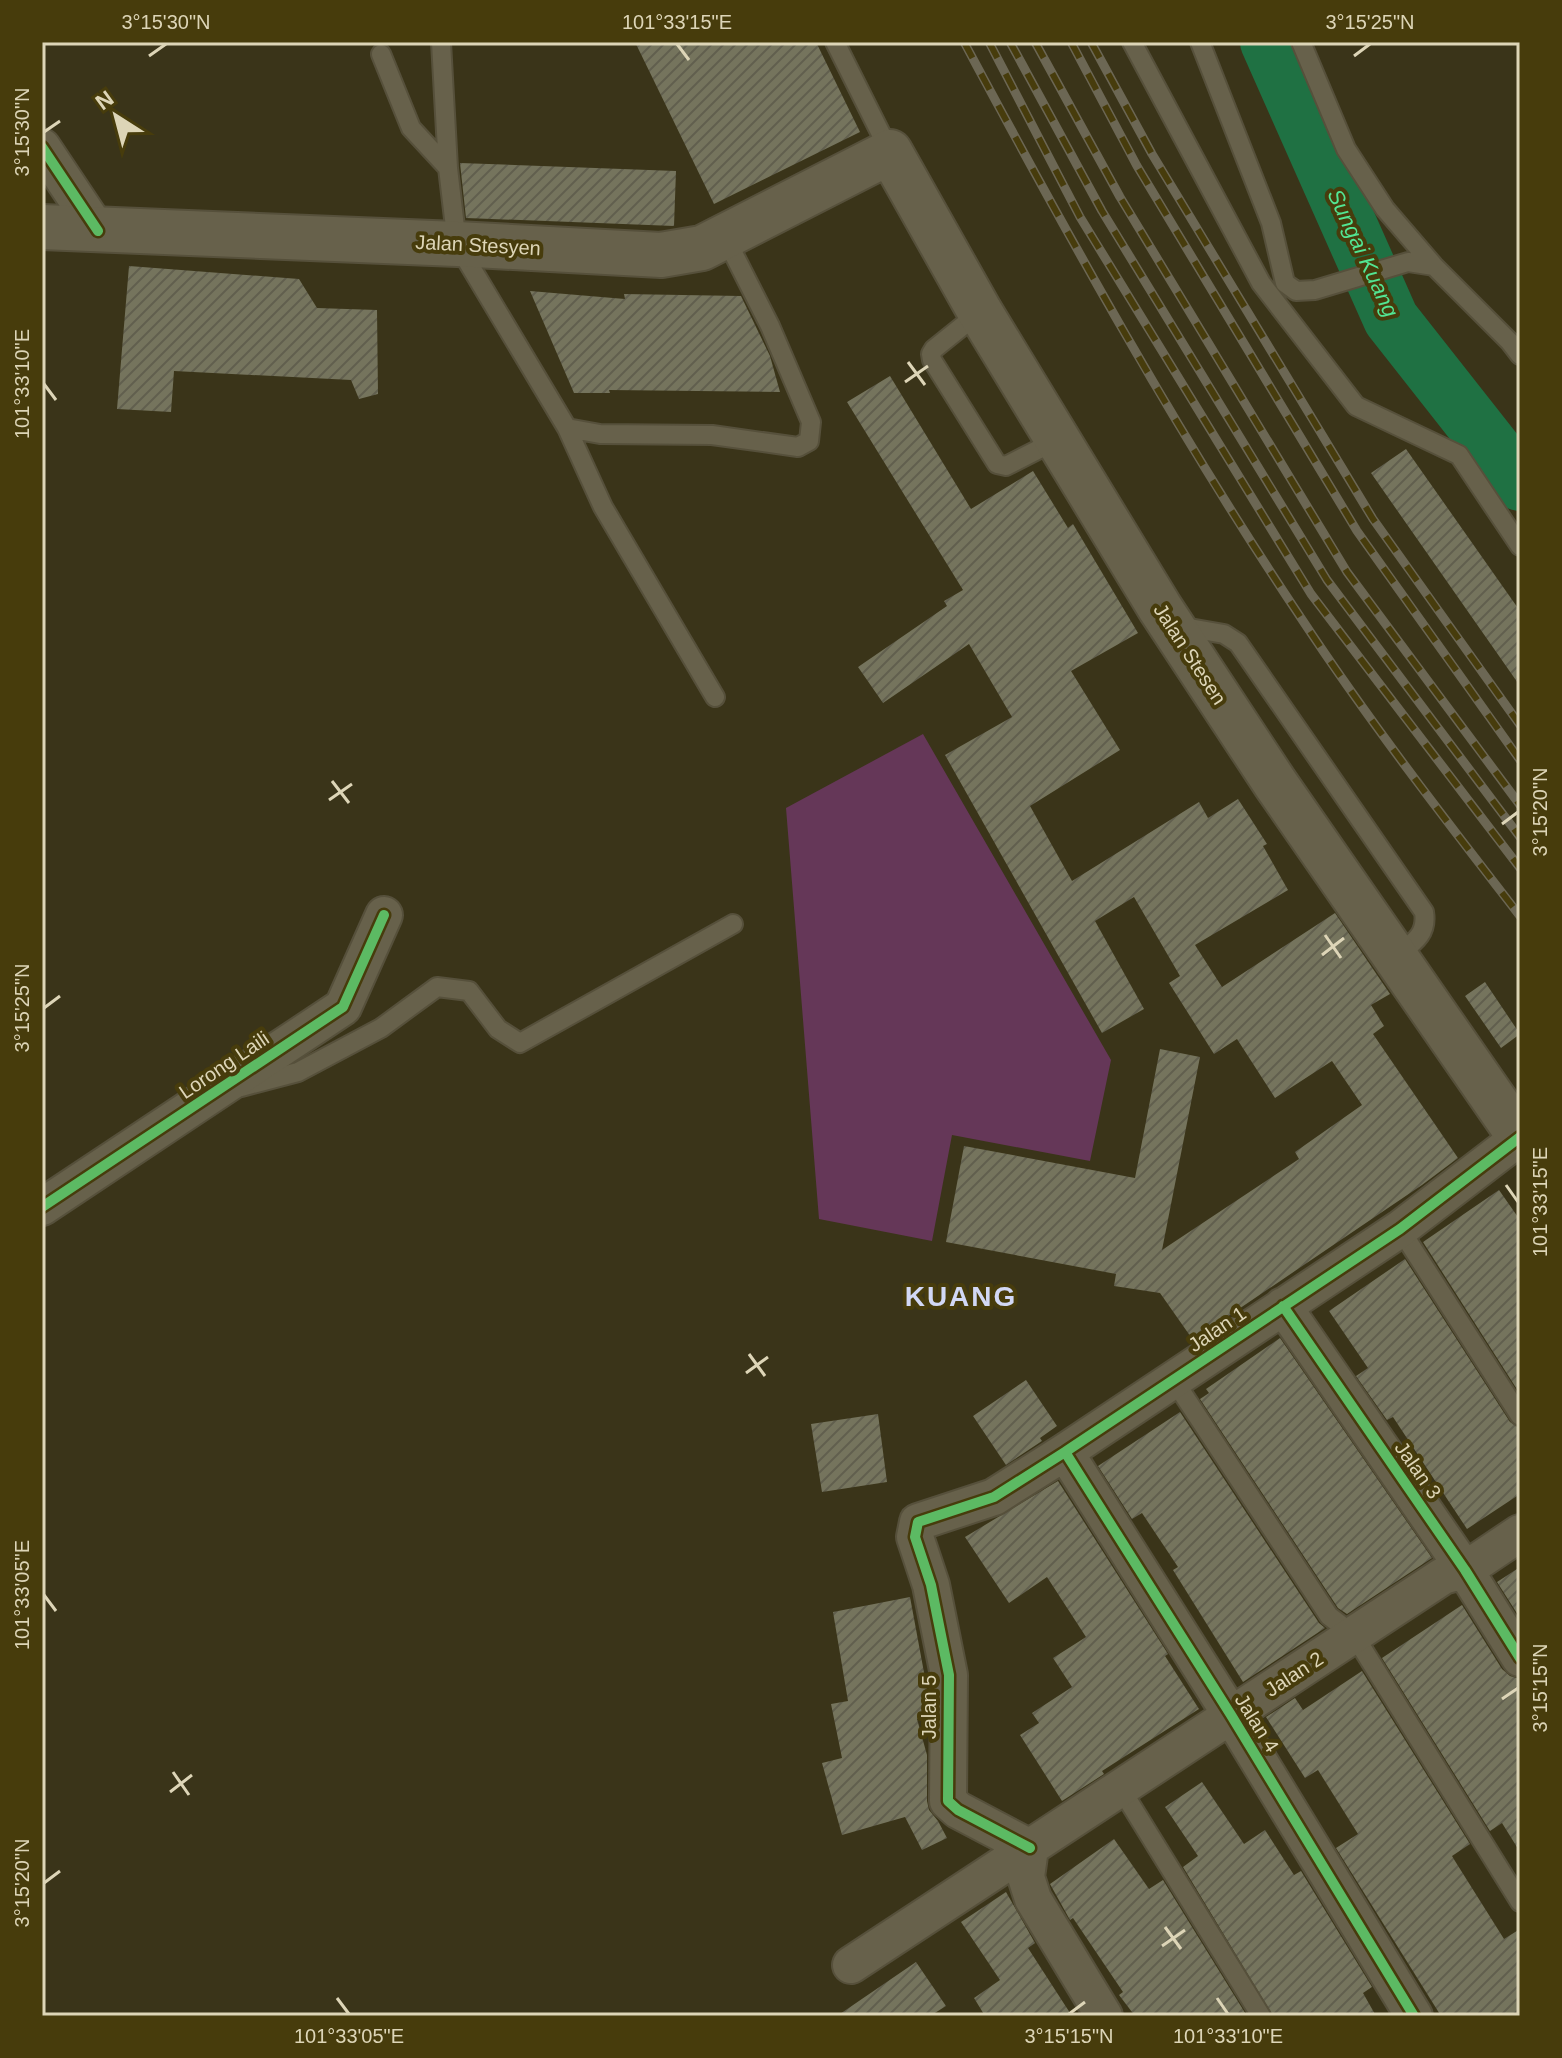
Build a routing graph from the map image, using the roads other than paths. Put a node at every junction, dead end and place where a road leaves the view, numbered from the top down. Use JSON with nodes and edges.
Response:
{"nodes":[{"id":1,"x":441,"y":42,"type":"edge"},
{"id":2,"x":835,"y":42,"type":"edge"},
{"id":3,"x":1132,"y":42,"type":"edge"},
{"id":4,"x":1200,"y":42,"type":"edge"},
{"id":5,"x":1301,"y":42,"type":"edge"},
{"id":6,"x":381,"y":54,"type":"dead end"},
{"id":7,"x":42,"y":147,"type":"edge"},
{"id":8,"x":890,"y":152,"type":"junction"},
{"id":9,"x":448,"y":168,"type":"junction"},
{"id":10,"x":42,"y":227,"type":"edge"},
{"id":11,"x":98,"y":231,"type":"junction"},
{"id":12,"x":725,"y":237,"type":"junction"},
{"id":13,"x":457,"y":244,"type":"junction"},
{"id":14,"x":1434,"y":266,"type":"junction"},
{"id":15,"x":980,"y":312,"type":"junction"},
{"id":16,"x":1520,"y":355,"type":"edge"},
{"id":17,"x":567,"y":428,"type":"junction"},
{"id":18,"x":1058,"y":440,"type":"junction"},
{"id":19,"x":1520,"y":546,"type":"edge"},
{"id":20,"x":715,"y":697,"type":"dead end"},
{"id":21,"x":384,"y":915,"type":"dead end"},
{"id":22,"x":733,"y":924,"type":"dead end"},
{"id":23,"x":211,"y":1095,"type":"junction"},
{"id":24,"x":1520,"y":1137,"type":"edge"},
{"id":25,"x":42,"y":1207,"type":"edge"},
{"id":26,"x":1400,"y":1229,"type":"junction"},
{"id":27,"x":1283,"y":1306,"type":"junction"},
{"id":28,"x":1173,"y":1379,"type":"junction"},
{"id":29,"x":1520,"y":1416,"type":"edge"},
{"id":30,"x":1065,"y":1452,"type":"junction"},
{"id":31,"x":918,"y":1522,"type":"joint"},
{"id":32,"x":1520,"y":1533,"type":"edge"},
{"id":33,"x":1465,"y":1570,"type":"junction"},
{"id":34,"x":1354,"y":1635,"type":"junction"},
{"id":35,"x":1520,"y":1658,"type":"edge"},
{"id":36,"x":1231,"y":1715,"type":"junction"},
{"id":37,"x":1121,"y":1789,"type":"junction"},
{"id":38,"x":1030,"y":1848,"type":"junction"},
{"id":39,"x":1520,"y":1902,"type":"edge"},
{"id":40,"x":851,"y":1965,"type":"dead end"},
{"id":41,"x":1104,"y":2016,"type":"edge"},
{"id":42,"x":1261,"y":2016,"type":"edge"},
{"id":43,"x":1414,"y":2016,"type":"edge"}],
"edges":[{"from":1,"to":9,"type":"lane"},
{"from":2,"to":8,"type":"lane"},
{"from":3,"to":19,"type":"lane"},
{"from":4,"to":14,"type":"lane"},
{"from":5,"to":14,"type":"lane"},
{"from":6,"to":9,"type":"lane"},
{"from":7,"to":11,"type":"street"},
{"from":8,"to":12,"type":"main road","name":"Jalan Stesyen"},
{"from":8,"to":15,"type":"main road","name":"Jalan Stesen"},
{"from":9,"to":13,"type":"lane"},
{"from":10,"to":11,"type":"main road","name":"Jalan Stesyen"},
{"from":11,"to":13,"type":"main road","name":"Jalan Stesyen"},
{"from":12,"to":13,"type":"main road","name":"Jalan Stesyen"},
{"from":12,"to":17,"type":"lane"},
{"from":13,"to":17,"type":"lane"},
{"from":14,"to":16,"type":"lane"},
{"from":15,"to":18,"type":"main road","name":"Jalan Stesen"},
{"from":15,"to":18,"type":"lane"},
{"from":17,"to":20,"type":"lane"},
{"from":18,"to":24,"type":"main road","name":"Jalan Stesen"},
{"from":21,"to":23,"type":"street","name":"Lorong Laili"},
{"from":22,"to":23,"type":"lane"},
{"from":23,"to":25,"type":"street","name":"Lorong Laili"},
{"from":24,"to":26,"type":"street","name":"Jalan 1"},
{"from":26,"to":27,"type":"street","name":"Jalan 1"},
{"from":26,"to":29,"type":"lane"},
{"from":27,"to":28,"type":"street","name":"Jalan 1"},
{"from":27,"to":33,"type":"street","name":"Jalan 3"},
{"from":28,"to":30,"type":"street","name":"Jalan 1"},
{"from":28,"to":34,"type":"lane"},
{"from":30,"to":31,"type":"street","name":"Jalan 1"},
{"from":30,"to":36,"type":"street","name":"Jalan 4"},
{"from":31,"to":38,"type":"street","name":"Jalan 5"},
{"from":32,"to":33,"type":"street","name":"Jalan 2"},
{"from":33,"to":34,"type":"street","name":"Jalan 2"},
{"from":33,"to":35,"type":"street","name":"Jalan 3"},
{"from":34,"to":36,"type":"street","name":"Jalan 2"},
{"from":34,"to":39,"type":"lane"},
{"from":36,"to":37,"type":"street","name":"Jalan 2"},
{"from":36,"to":43,"type":"street","name":"Jalan 4"},
{"from":37,"to":38,"type":"street","name":"Jalan 2"},
{"from":37,"to":42,"type":"lane"},
{"from":38,"to":40,"type":"street","name":"Jalan 2"},
{"from":38,"to":41,"type":"street"}]}
